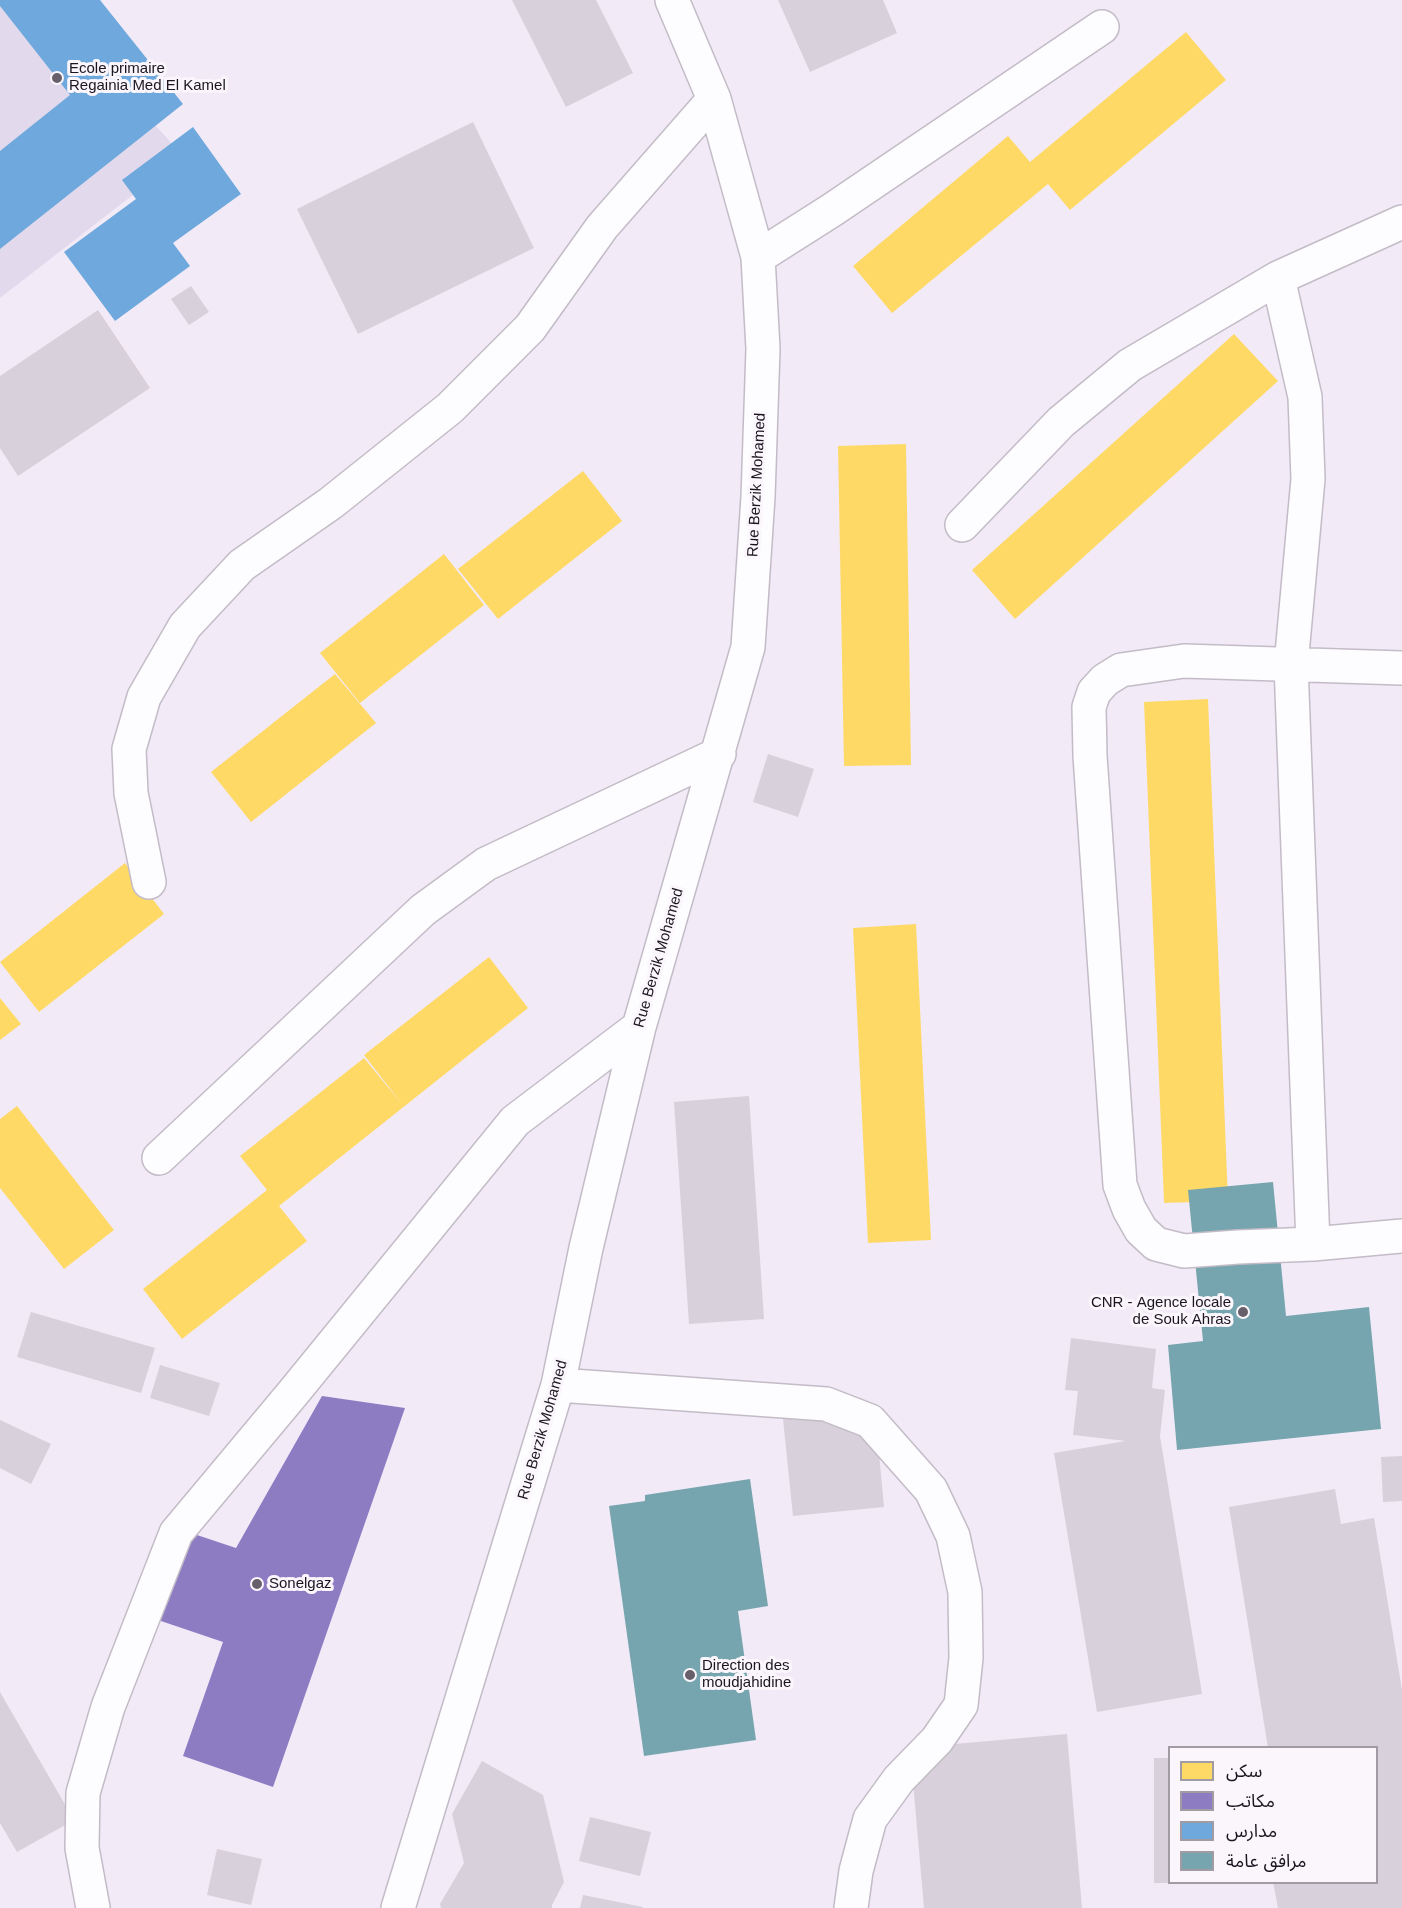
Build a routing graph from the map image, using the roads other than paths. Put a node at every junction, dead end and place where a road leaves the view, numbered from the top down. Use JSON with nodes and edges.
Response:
{"nodes":[{"id":1,"x":672,"y":0,"type":"edge"},
{"id":2,"x":1102,"y":27,"type":"dead end"},
{"id":3,"x":714,"y":99,"type":"junction"},
{"id":4,"x":1402,"y":222,"type":"edge"},
{"id":5,"x":758,"y":257,"type":"junction"},
{"id":6,"x":1278,"y":278,"type":"junction"},
{"id":7,"x":962,"y":525,"type":"dead end"},
{"id":8,"x":1291,"y":665,"type":"junction"},
{"id":9,"x":1402,"y":668,"type":"edge"},
{"id":10,"x":719,"y":754,"type":"junction"},
{"id":11,"x":149,"y":882,"type":"dead end"},
{"id":12,"x":639,"y":1027,"type":"junction"},
{"id":13,"x":159,"y":1158,"type":"dead end"},
{"id":14,"x":1402,"y":1236,"type":"edge"},
{"id":15,"x":1313,"y":1244,"type":"junction"},
{"id":16,"x":558,"y":1385,"type":"junction"},
{"id":17,"x":93,"y":1908,"type":"edge"},
{"id":18,"x":398,"y":1908,"type":"edge"},
{"id":19,"x":851,"y":1908,"type":"edge"}],
"edges":[{"from":1,"to":3,"type":"street","name":"Rue Berzik Mohamed"},
{"from":2,"to":5,"type":"street"},
{"from":3,"to":5,"type":"street","name":"Rue Berzik Mohamed"},
{"from":3,"to":11,"type":"street"},
{"from":4,"to":6,"type":"street"},
{"from":5,"to":10,"type":"street","name":"Rue Berzik Mohamed"},
{"from":6,"to":7,"type":"street"},
{"from":6,"to":8,"type":"street"},
{"from":8,"to":9,"type":"street"},
{"from":8,"to":15,"type":"street"},
{"from":8,"to":15,"type":"street"},
{"from":10,"to":12,"type":"street","name":"Rue Berzik Mohamed"},
{"from":10,"to":13,"type":"street"},
{"from":12,"to":16,"type":"street","name":"Rue Berzik Mohamed"},
{"from":12,"to":17,"type":"street"},
{"from":14,"to":15,"type":"street"},
{"from":16,"to":18,"type":"street","name":"Rue Berzik Mohamed"},
{"from":16,"to":19,"type":"street"}]}
